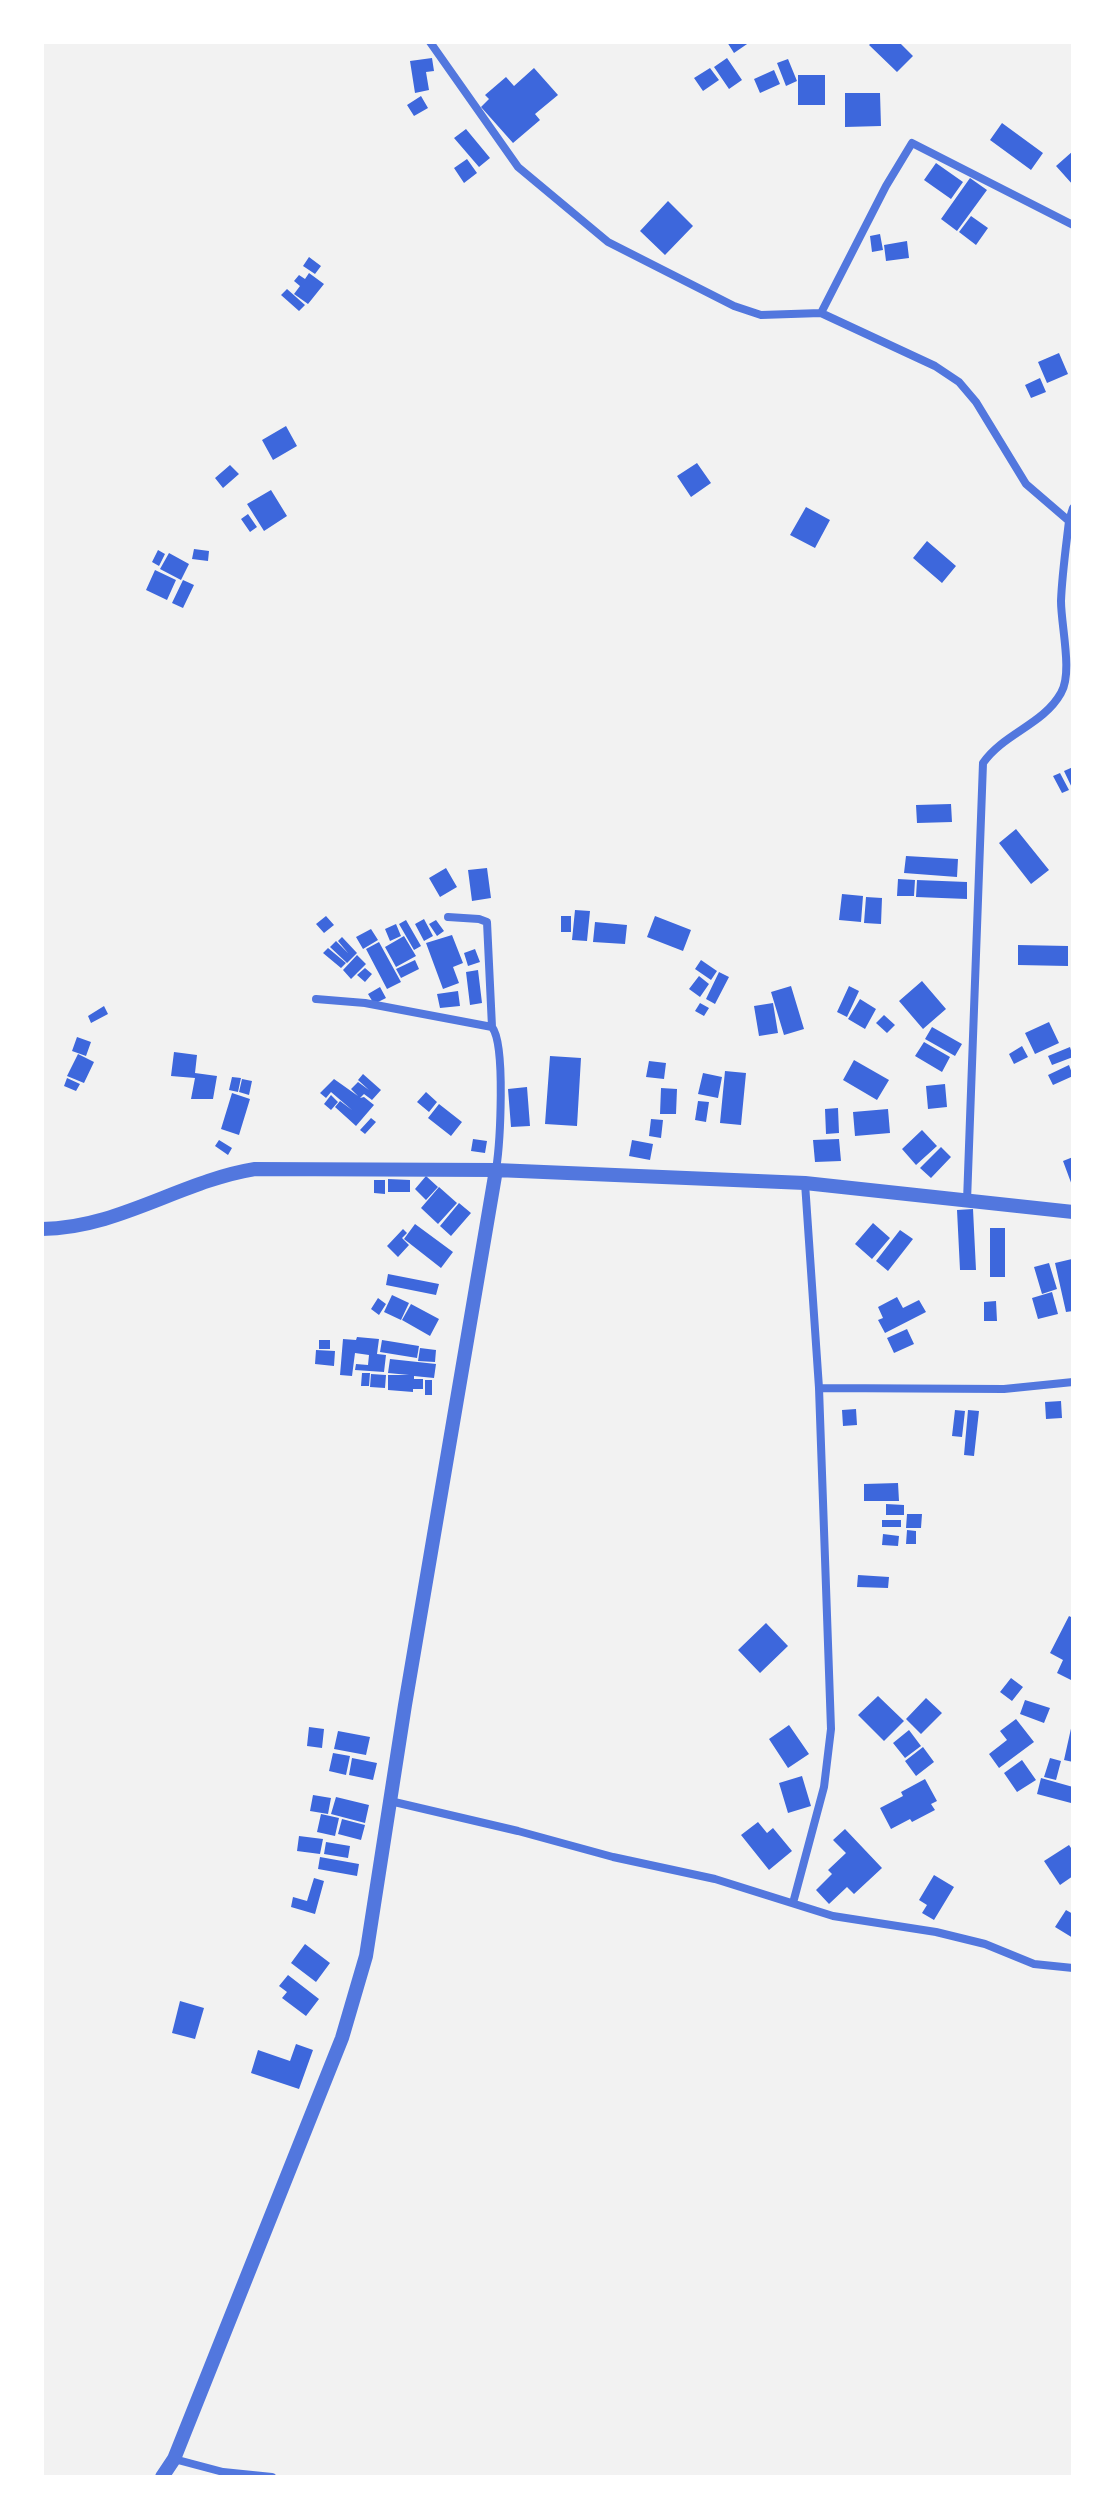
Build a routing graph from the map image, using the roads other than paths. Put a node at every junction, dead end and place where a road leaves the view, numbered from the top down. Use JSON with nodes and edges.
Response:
{"nodes":[{"id":1,"x":430,"y":42,"type":"edge"},
{"id":2,"x":1073,"y":225,"type":"edge"},
{"id":3,"x":821,"y":313,"type":"junction"},
{"id":4,"x":1073,"y":508,"type":"edge"},
{"id":5,"x":1069,"y":521,"type":"junction"},
{"id":6,"x":448,"y":917,"type":"dead end"},
{"id":7,"x":316,"y":999,"type":"dead end"},
{"id":8,"x":492,"y":1027,"type":"junction"},
{"id":9,"x":496,"y":1170,"type":"junction"},
{"id":10,"x":805,"y":1183,"type":"junction"},
{"id":11,"x":967,"y":1201,"type":"junction"},
{"id":12,"x":1073,"y":1212,"type":"edge"},
{"id":13,"x":42,"y":1229,"type":"edge"},
{"id":14,"x":1073,"y":1382,"type":"edge"},
{"id":15,"x":819,"y":1388,"type":"junction"},
{"id":16,"x":390,"y":1801,"type":"junction"},
{"id":17,"x":793,"y":1903,"type":"junction"},
{"id":18,"x":1073,"y":1968,"type":"edge"},
{"id":19,"x":174,"y":2459,"type":"junction"},
{"id":20,"x":162,"y":2477,"type":"edge"},
{"id":21,"x":272,"y":2477,"type":"edge"}],
"edges":[{"from":1,"to":3,"type":"street"},
{"from":2,"to":3,"type":"street"},
{"from":3,"to":5,"type":"street"},
{"from":4,"to":5,"type":"street"},
{"from":5,"to":11,"type":"street"},
{"from":6,"to":8,"type":"street"},
{"from":7,"to":8,"type":"street"},
{"from":8,"to":9,"type":"street"},
{"from":9,"to":10,"type":"street"},
{"from":9,"to":13,"type":"street"},
{"from":9,"to":16,"type":"street"},
{"from":10,"to":11,"type":"street"},
{"from":10,"to":15,"type":"street"},
{"from":11,"to":12,"type":"street"},
{"from":14,"to":15,"type":"street"},
{"from":15,"to":17,"type":"street"},
{"from":16,"to":17,"type":"street"},
{"from":16,"to":19,"type":"street"},
{"from":17,"to":18,"type":"street"},
{"from":19,"to":20,"type":"street"},
{"from":19,"to":21,"type":"street"}]}
